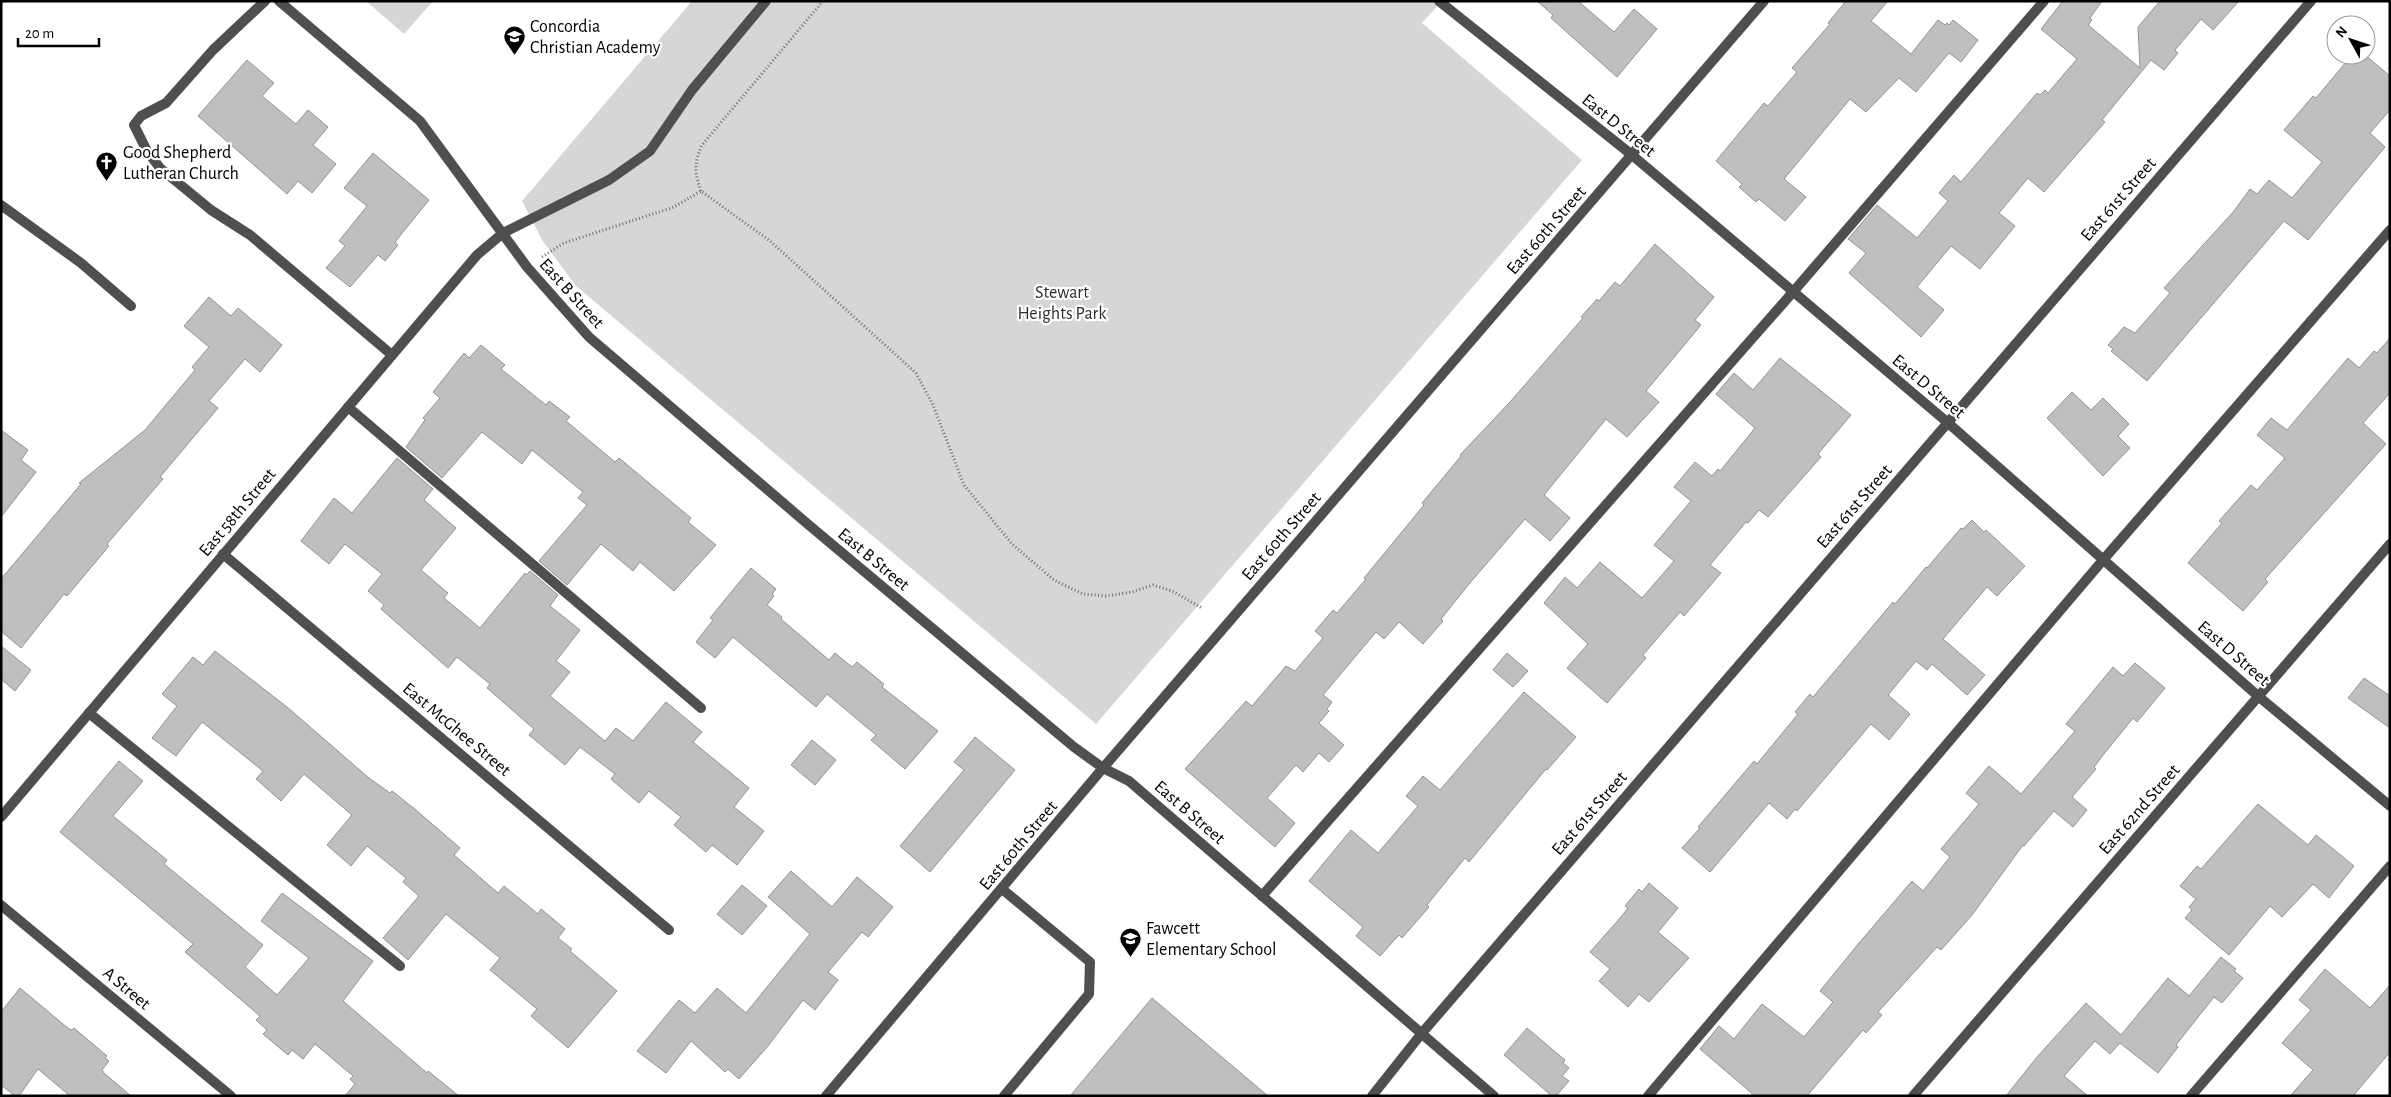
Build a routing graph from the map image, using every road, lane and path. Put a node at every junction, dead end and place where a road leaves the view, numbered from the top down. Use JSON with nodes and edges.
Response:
{"nodes":[{"id":1,"x":265,"y":1,"type":"edge"},
{"id":2,"x":279,"y":1,"type":"edge"},
{"id":3,"x":766,"y":1,"type":"edge"},
{"id":4,"x":823,"y":1,"type":"edge"},
{"id":5,"x":1439,"y":1,"type":"edge"},
{"id":6,"x":1764,"y":1,"type":"edge"},
{"id":7,"x":2044,"y":1,"type":"edge"},
{"id":8,"x":2311,"y":1,"type":"edge"},
{"id":9,"x":1632,"y":155,"type":"junction"},
{"id":10,"x":701,"y":191,"type":"junction"},
{"id":11,"x":1,"y":205,"type":"edge"},
{"id":12,"x":2390,"y":230,"type":"edge"},
{"id":13,"x":503,"y":233,"type":"junction"},
{"id":14,"x":527,"y":267,"type":"junction"},
{"id":15,"x":1793,"y":292,"type":"junction"},
{"id":16,"x":131,"y":306,"type":"dead end"},
{"id":17,"x":392,"y":355,"type":"junction"},
{"id":18,"x":348,"y":407,"type":"junction"},
{"id":19,"x":1947,"y":422,"type":"junction"},
{"id":20,"x":2390,"y":544,"type":"edge"},
{"id":21,"x":223,"y":554,"type":"junction"},
{"id":22,"x":2103,"y":560,"type":"junction"},
{"id":23,"x":1202,"y":608,"type":"dead end"},
{"id":24,"x":2258,"y":696,"type":"junction"},
{"id":25,"x":701,"y":708,"type":"dead end"},
{"id":26,"x":90,"y":713,"type":"junction"},
{"id":27,"x":1103,"y":768,"type":"junction"},
{"id":28,"x":2390,"y":806,"type":"edge"},
{"id":29,"x":1,"y":817,"type":"edge"},
{"id":30,"x":2390,"y":866,"type":"edge"},
{"id":31,"x":1002,"y":889,"type":"junction"},
{"id":32,"x":1262,"y":896,"type":"junction"},
{"id":33,"x":1,"y":905,"type":"edge"},
{"id":34,"x":670,"y":930,"type":"dead end"},
{"id":35,"x":400,"y":966,"type":"dead end"},
{"id":36,"x":1422,"y":1033,"type":"junction"},
{"id":37,"x":231,"y":1096,"type":"edge"},
{"id":38,"x":826,"y":1096,"type":"edge"},
{"id":39,"x":1004,"y":1096,"type":"edge"},
{"id":40,"x":1372,"y":1096,"type":"edge"},
{"id":41,"x":1494,"y":1096,"type":"edge"},
{"id":42,"x":1648,"y":1096,"type":"edge"},
{"id":43,"x":1913,"y":1096,"type":"edge"},
{"id":44,"x":2191,"y":1096,"type":"edge"}],
"edges":[{"from":1,"to":17,"type":"street"},
{"from":2,"to":13,"type":"street","name":"East B Street"},
{"from":3,"to":13,"type":"street","name":"East 58th Street"},
{"from":4,"to":10,"type":"path"},
{"from":5,"to":9,"type":"street","name":"East D Street"},
{"from":6,"to":9,"type":"street","name":"East 60th Street"},
{"from":7,"to":15,"type":"street"},
{"from":8,"to":19,"type":"street","name":"East 61st Street"},
{"from":9,"to":15,"type":"street","name":"East D Street"},
{"from":9,"to":27,"type":"street","name":"East 60th Street"},
{"from":10,"to":14,"type":"path"},
{"from":10,"to":23,"type":"path"},
{"from":11,"to":16,"type":"street"},
{"from":12,"to":22,"type":"street"},
{"from":13,"to":14,"type":"street","name":"East B Street"},
{"from":13,"to":17,"type":"street","name":"East 58th Street"},
{"from":14,"to":27,"type":"street","name":"East B Street"},
{"from":15,"to":19,"type":"street","name":"East D Street"},
{"from":15,"to":32,"type":"street"},
{"from":17,"to":18,"type":"street","name":"East 58th Street"},
{"from":18,"to":21,"type":"street","name":"East 58th Street"},
{"from":18,"to":25,"type":"street"},
{"from":19,"to":22,"type":"street","name":"East D Street"},
{"from":19,"to":36,"type":"street","name":"East 61st Street"},
{"from":20,"to":24,"type":"street","name":"East 62nd Street"},
{"from":21,"to":26,"type":"street","name":"East 58th Street"},
{"from":21,"to":34,"type":"street","name":"East McGhee Street"},
{"from":22,"to":24,"type":"street","name":"East D Street"},
{"from":22,"to":42,"type":"street"},
{"from":24,"to":28,"type":"street","name":"East D Street"},
{"from":24,"to":43,"type":"street","name":"East 62nd Street"},
{"from":26,"to":29,"type":"street","name":"East 58th Street"},
{"from":26,"to":35,"type":"street"},
{"from":27,"to":31,"type":"street","name":"East 60th Street"},
{"from":27,"to":32,"type":"street","name":"East B Street"},
{"from":30,"to":44,"type":"street"},
{"from":31,"to":38,"type":"street","name":"East 60th Street"},
{"from":31,"to":39,"type":"street"},
{"from":32,"to":36,"type":"street","name":"East B Street"},
{"from":33,"to":37,"type":"street","name":"A Street"},
{"from":36,"to":40,"type":"street","name":"East 61st Street"},
{"from":36,"to":41,"type":"street","name":"East B Street"}]}
